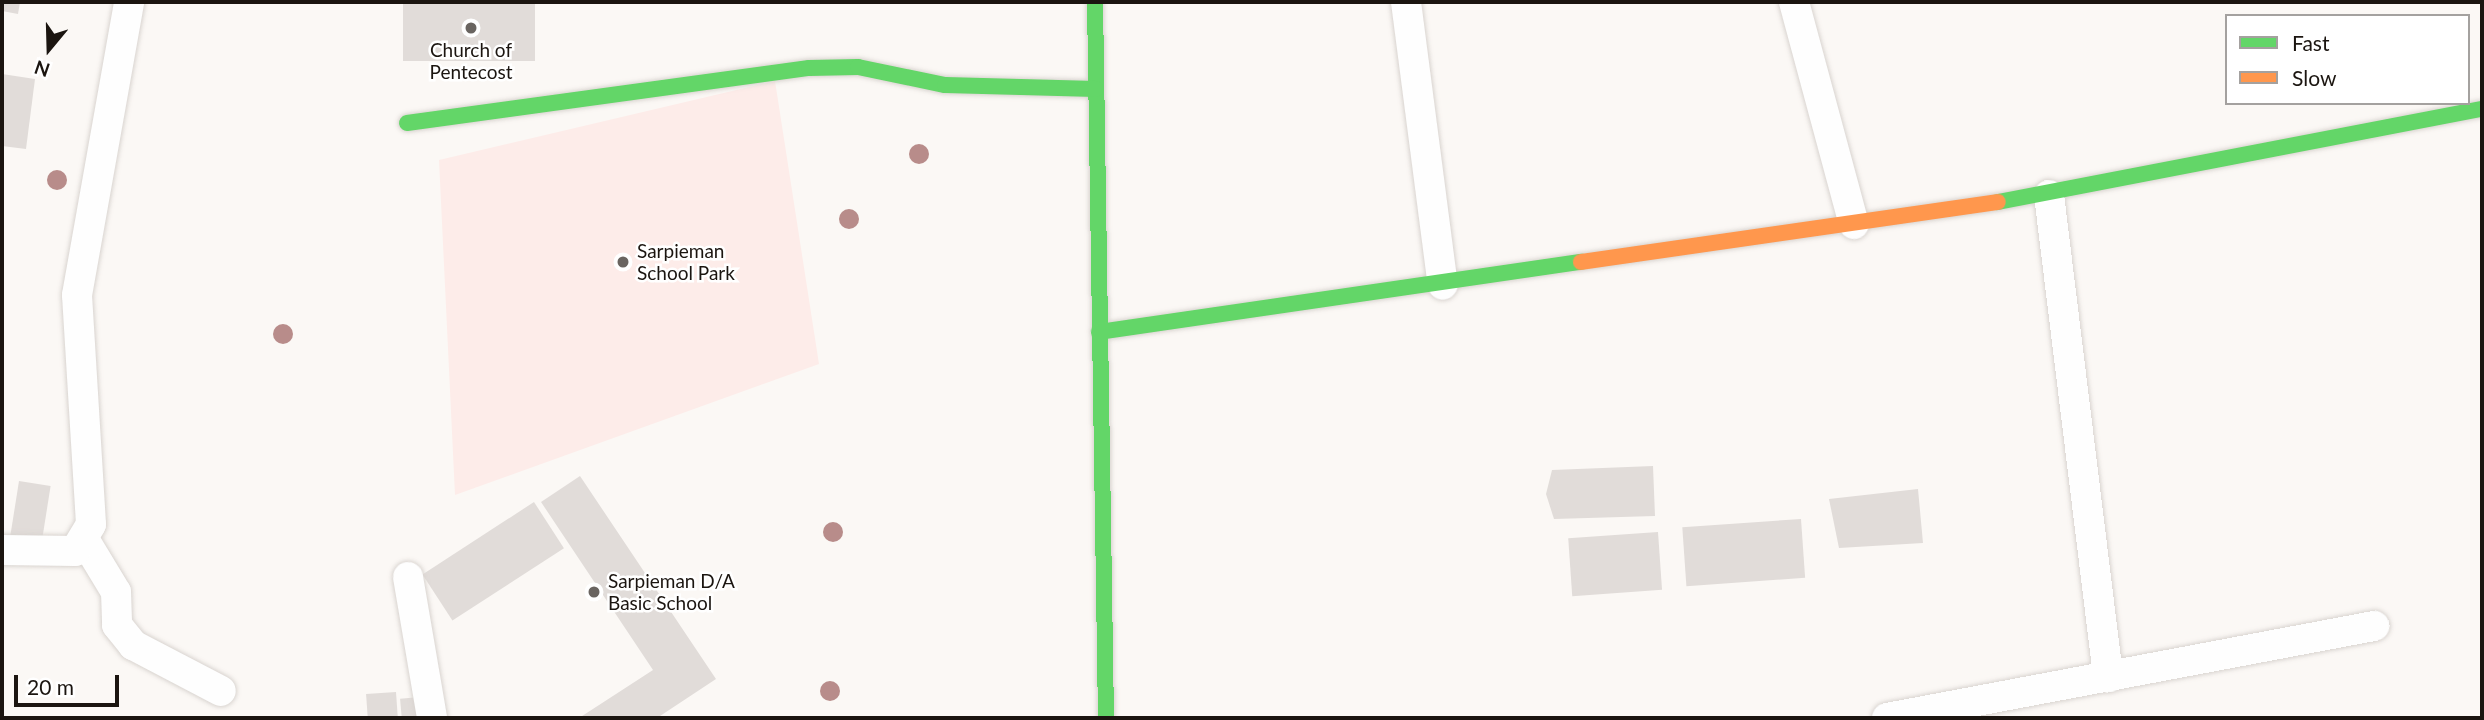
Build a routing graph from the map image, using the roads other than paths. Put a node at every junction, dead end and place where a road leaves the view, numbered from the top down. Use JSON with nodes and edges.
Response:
{"nodes":[{"id":1,"x":130,"y":2,"type":"edge"},
{"id":2,"x":1095,"y":2,"type":"edge"},
{"id":3,"x":1406,"y":2,"type":"edge"},
{"id":4,"x":1794,"y":2,"type":"edge"},
{"id":5,"x":1096,"y":89,"type":"junction"},
{"id":6,"x":2482,"y":109,"type":"edge"},
{"id":7,"x":407,"y":123,"type":"dead end"},
{"id":8,"x":2049,"y":195,"type":"junction"},
{"id":9,"x":1854,"y":224,"type":"junction"},
{"id":10,"x":1443,"y":285,"type":"junction"},
{"id":11,"x":1099,"y":332,"type":"junction"},
{"id":12,"x":84,"y":539,"type":"junction"},
{"id":13,"x":2,"y":550,"type":"edge"},
{"id":14,"x":408,"y":577,"type":"dead end"},
{"id":15,"x":2374,"y":626,"type":"dead end"},
{"id":16,"x":2108,"y":677,"type":"junction"},
{"id":17,"x":221,"y":691,"type":"dead end"},
{"id":18,"x":432,"y":718,"type":"edge"},
{"id":19,"x":1106,"y":718,"type":"edge"},
{"id":20,"x":1887,"y":718,"type":"edge"}],
"edges":[{"from":1,"to":12,"type":"street"},
{"from":2,"to":5,"type":"street"},
{"from":3,"to":10,"type":"street"},
{"from":4,"to":9,"type":"street"},
{"from":5,"to":7,"type":"street"},
{"from":5,"to":11,"type":"street"},
{"from":6,"to":8,"type":"street"},
{"from":8,"to":9,"type":"street"},
{"from":8,"to":16,"type":"street"},
{"from":9,"to":10,"type":"street"},
{"from":10,"to":11,"type":"street"},
{"from":11,"to":19,"type":"street"},
{"from":12,"to":13,"type":"street"},
{"from":12,"to":17,"type":"street"},
{"from":14,"to":18,"type":"street"},
{"from":15,"to":16,"type":"street"},
{"from":16,"to":20,"type":"street"}]}
